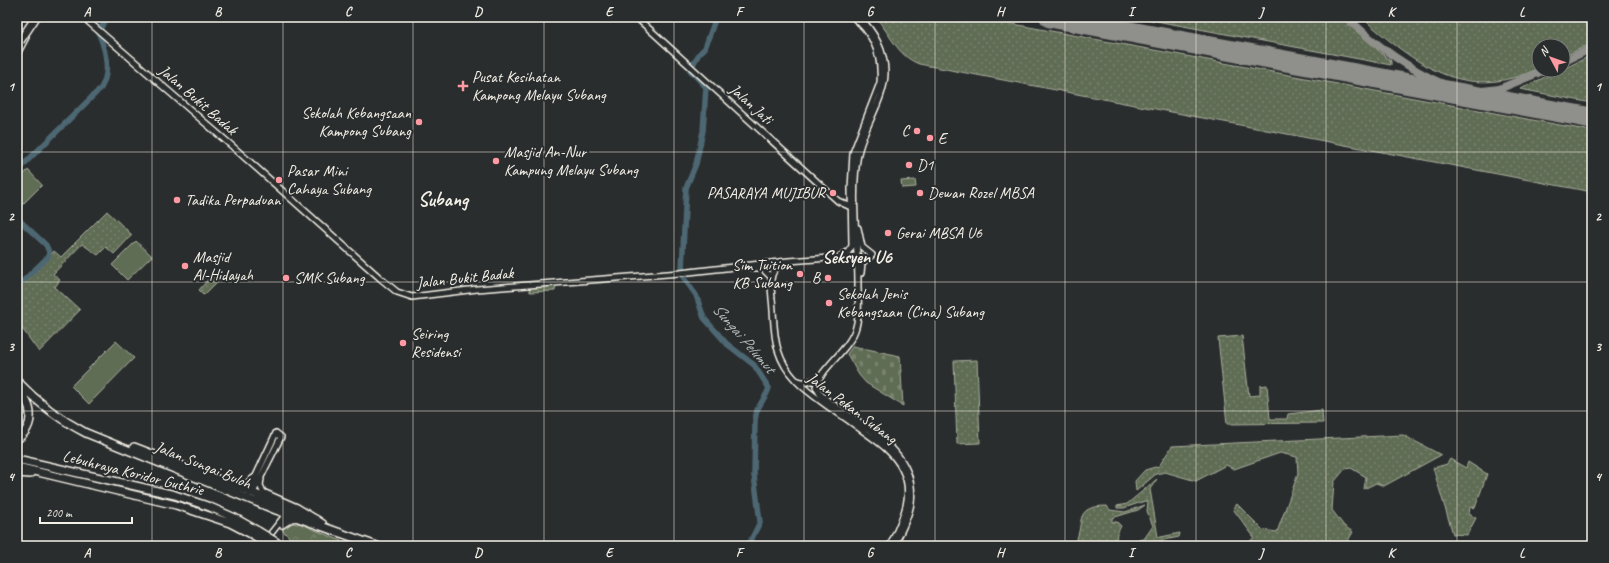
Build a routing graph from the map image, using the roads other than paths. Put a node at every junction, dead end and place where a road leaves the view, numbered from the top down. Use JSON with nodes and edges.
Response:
{"nodes":[{"id":1,"x":23,"y":17,"type":"edge"},
{"id":2,"x":34,"y":17,"type":"edge"},
{"id":3,"x":83,"y":17,"type":"edge"},
{"id":4,"x":636,"y":17,"type":"edge"},
{"id":5,"x":852,"y":17,"type":"edge"},
{"id":6,"x":859,"y":17,"type":"edge"},
{"id":7,"x":17,"y":29,"type":"edge"},
{"id":8,"x":18,"y":41,"type":"edge"},
{"id":9,"x":17,"y":52,"type":"edge"},
{"id":10,"x":851,"y":200,"type":"junction"},
{"id":11,"x":842,"y":203,"type":"junction"},
{"id":12,"x":851,"y":207,"type":"junction"},
{"id":13,"x":856,"y":224,"type":"junction"},
{"id":14,"x":858,"y":256,"type":"junction"},
{"id":15,"x":847,"y":257,"type":"junction"},
{"id":16,"x":834,"y":258,"type":"junction"},
{"id":17,"x":788,"y":261,"type":"junction"},
{"id":18,"x":858,"y":267,"type":"junction"},
{"id":19,"x":726,"y":269,"type":"junction"},
{"id":20,"x":771,"y":278,"type":"junction"},
{"id":21,"x":858,"y":284,"type":"junction"},
{"id":22,"x":821,"y":376,"type":"junction"},
{"id":23,"x":794,"y":380,"type":"junction"},
{"id":24,"x":18,"y":382,"type":"edge"},
{"id":25,"x":17,"y":391,"type":"edge"},
{"id":26,"x":51,"y":411,"type":"junction"},
{"id":27,"x":279,"y":435,"type":"dead end"},
{"id":28,"x":17,"y":440,"type":"edge"},
{"id":29,"x":17,"y":459,"type":"edge"},
{"id":30,"x":17,"y":471,"type":"edge"},
{"id":31,"x":259,"y":475,"type":"junction"},
{"id":32,"x":215,"y":479,"type":"junction"},
{"id":33,"x":251,"y":493,"type":"junction"},
{"id":34,"x":237,"y":494,"type":"junction"},
{"id":35,"x":266,"y":505,"type":"junction"},
{"id":36,"x":276,"y":510,"type":"junction"},
{"id":37,"x":288,"y":511,"type":"junction"},
{"id":38,"x":298,"y":517,"type":"junction"},
{"id":39,"x":280,"y":523,"type":"junction"},
{"id":40,"x":323,"y":524,"type":"junction"},
{"id":41,"x":257,"y":534,"type":"junction"},
{"id":42,"x":348,"y":536,"type":"junction"},
{"id":43,"x":363,"y":542,"type":"junction"},
{"id":44,"x":275,"y":545,"type":"edge"},
{"id":45,"x":261,"y":546,"type":"edge"},
{"id":46,"x":369,"y":546,"type":"edge"},
{"id":47,"x":377,"y":546,"type":"edge"},
{"id":48,"x":890,"y":546,"type":"edge"},
{"id":49,"x":894,"y":546,"type":"edge"}],
"edges":[{"from":1,"to":7,"type":"highway"},
{"from":1,"to":8,"type":"highway"},
{"from":2,"to":8,"type":"highway","bridge":true},
{"from":2,"to":9,"type":"highway"},
{"from":3,"to":19,"type":"main road","name":"Jalan Bukit Badak"},
{"from":4,"to":11,"type":"main road","name":"Jalan Jati"},
{"from":5,"to":10,"type":"main road"},
{"from":6,"to":13,"type":"main road","name":"Jalan Pekan Subang"},
{"from":10,"to":11,"type":"main road"},
{"from":10,"to":12,"type":"main road"},
{"from":11,"to":12,"type":"main road","name":"Jalan Jati"},
{"from":12,"to":16,"type":"main road"},
{"from":13,"to":14,"type":"main road","name":"Jalan Pekan Subang"},
{"from":13,"to":21,"type":"main road"},
{"from":14,"to":15,"type":"main road","name":"Jalan Bukit Badak"},
{"from":14,"to":18,"type":"main road","name":"Jalan Pekan Subang"},
{"from":15,"to":16,"type":"main road","name":"Jalan Bukit Badak"},
{"from":15,"to":18,"type":"main road"},
{"from":16,"to":17,"type":"main road","name":"Jalan Bukit Badak"},
{"from":17,"to":19,"type":"main road","name":"Jalan Bukit Badak"},
{"from":17,"to":20,"type":"main road"},
{"from":18,"to":21,"type":"main road","name":"Jalan Pekan Subang"},
{"from":19,"to":20,"type":"main road"},
{"from":20,"to":23,"type":"main road","name":"Jalan Pekan Subang"},
{"from":21,"to":22,"type":"main road","name":"Jalan Pekan Subang"},
{"from":22,"to":23,"type":"main road","name":"Jalan Pekan Subang"},
{"from":22,"to":49,"type":"main road","name":"Jalan Pekan Subang"},
{"from":23,"to":48,"type":"main road","name":"Jalan Pekan Subang"},
{"from":24,"to":26,"type":"highway","name":"Jalan Sungai Buloh"},
{"from":25,"to":28,"type":"highway"},
{"from":26,"to":32,"type":"highway","name":"Jalan Sungai Buloh"},
{"from":26,"to":34,"type":"highway","name":"Jalan Sungai Buloh"},
{"from":27,"to":31,"type":"main road"},
{"from":29,"to":41,"type":"highway","name":"Lebuhraya Koridor Guthrie"},
{"from":30,"to":41,"type":"highway","name":"Lebuhraya Koridor Guthrie"},
{"from":31,"to":32,"type":"main road"},
{"from":31,"to":33,"type":"main road"},
{"from":31,"to":40,"type":"main road"},
{"from":32,"to":33,"type":"highway","name":"Jalan Sungai Buloh"},
{"from":33,"to":34,"type":"main road"},
{"from":33,"to":35,"type":"main road"},
{"from":33,"to":37,"type":"highway","name":"Jalan Sungai Buloh"},
{"from":34,"to":35,"type":"highway","name":"Jalan Sungai Buloh"},
{"from":35,"to":36,"type":"highway","name":"Jalan Sungai Buloh"},
{"from":36,"to":37,"type":"highway","name":"Jalan Sungai Buloh"},
{"from":36,"to":39,"type":"highway"},
{"from":37,"to":38,"type":"highway","name":"Jalan Sungai Buloh"},
{"from":37,"to":39,"type":"main road"},
{"from":37,"to":40,"type":"highway","name":"Jalan Sungai Buloh"},
{"from":38,"to":39,"type":"highway"},
{"from":38,"to":42,"type":"highway","name":"Jalan Sungai Buloh"},
{"from":39,"to":45,"type":"main road"},
{"from":40,"to":42,"type":"highway","name":"Jalan Sungai Buloh"},
{"from":41,"to":44,"type":"highway","name":"Lebuhraya Koridor Guthrie","bridge":true},
{"from":42,"to":43,"type":"highway","name":"Jalan Sungai Buloh"},
{"from":43,"to":46,"type":"highway","name":"Jalan Sungai Buloh"},
{"from":43,"to":47,"type":"highway","name":"Jalan Sungai Buloh"}]}
